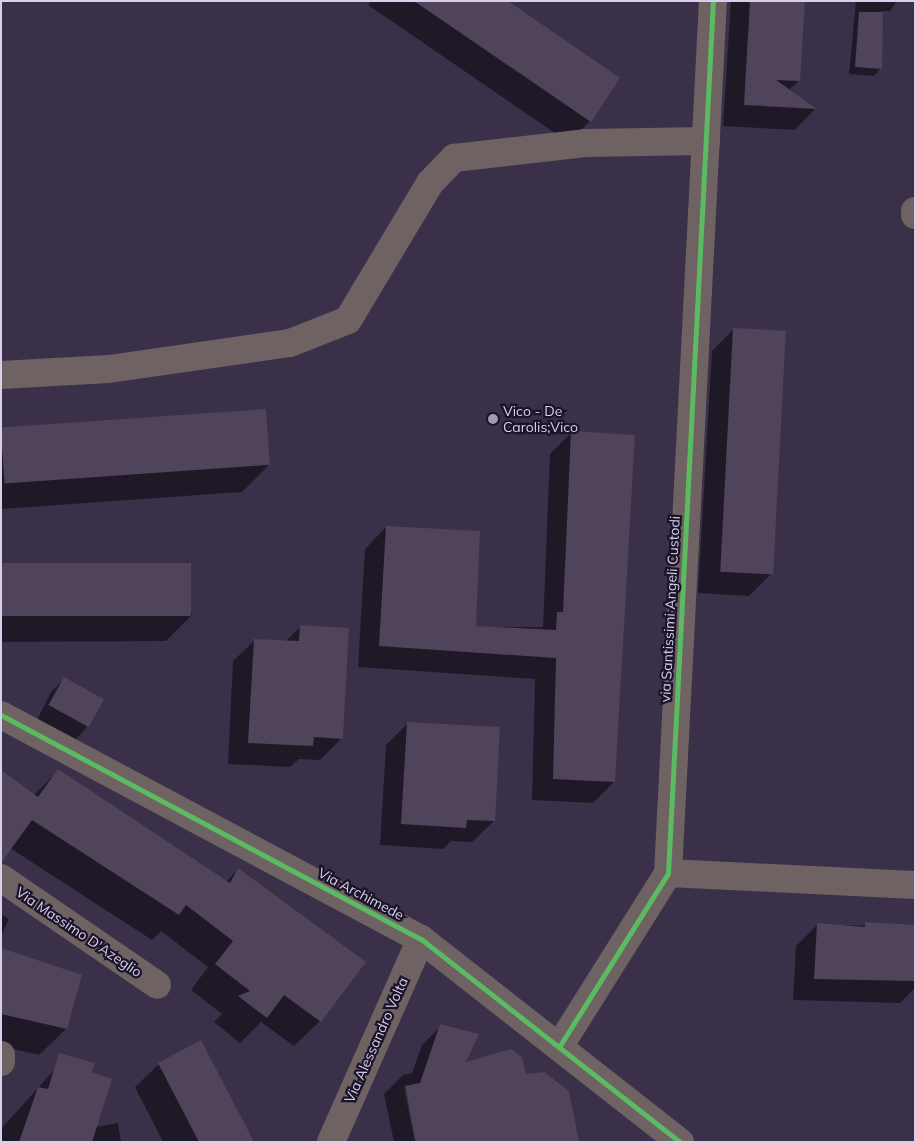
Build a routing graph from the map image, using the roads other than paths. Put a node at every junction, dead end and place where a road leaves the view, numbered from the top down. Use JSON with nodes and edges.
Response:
{"nodes":[{"id":1,"x":713,"y":1,"type":"edge"},
{"id":2,"x":706,"y":141,"type":"junction"},
{"id":3,"x":915,"y":211,"type":"edge"},
{"id":4,"x":915,"y":215,"type":"edge"},
{"id":5,"x":1,"y":375,"type":"edge"},
{"id":6,"x":1,"y":715,"type":"edge"},
{"id":7,"x":668,"y":873,"type":"junction"},
{"id":8,"x":1,"y":878,"type":"edge"},
{"id":9,"x":915,"y":886,"type":"edge"},
{"id":10,"x":421,"y":939,"type":"junction"},
{"id":11,"x":157,"y":985,"type":"dead end"},
{"id":12,"x":559,"y":1047,"type":"junction"},
{"id":13,"x":1,"y":1055,"type":"edge"},
{"id":14,"x":1,"y":1062,"type":"edge"},
{"id":15,"x":330,"y":1142,"type":"edge"},
{"id":16,"x":680,"y":1142,"type":"edge"}],
"edges":[{"from":1,"to":2,"type":"street","name":"via Santissimi Angeli Custodi"},
{"from":2,"to":5,"type":"street"},
{"from":2,"to":7,"type":"street","name":"via Santissimi Angeli Custodi"},
{"from":3,"to":4,"type":"street"},
{"from":6,"to":10,"type":"street","name":"Via Archimede"},
{"from":7,"to":9,"type":"street"},
{"from":7,"to":12,"type":"street","name":"via Santissimi Angeli Custodi"},
{"from":8,"to":11,"type":"street","name":"Via Massimo D'Azeglio"},
{"from":10,"to":12,"type":"street","name":"Via Archimede"},
{"from":10,"to":15,"type":"street","name":"Via Alessandro Volta"},
{"from":12,"to":16,"type":"street","name":"Via Archimede"},
{"from":13,"to":14,"type":"street"}]}
